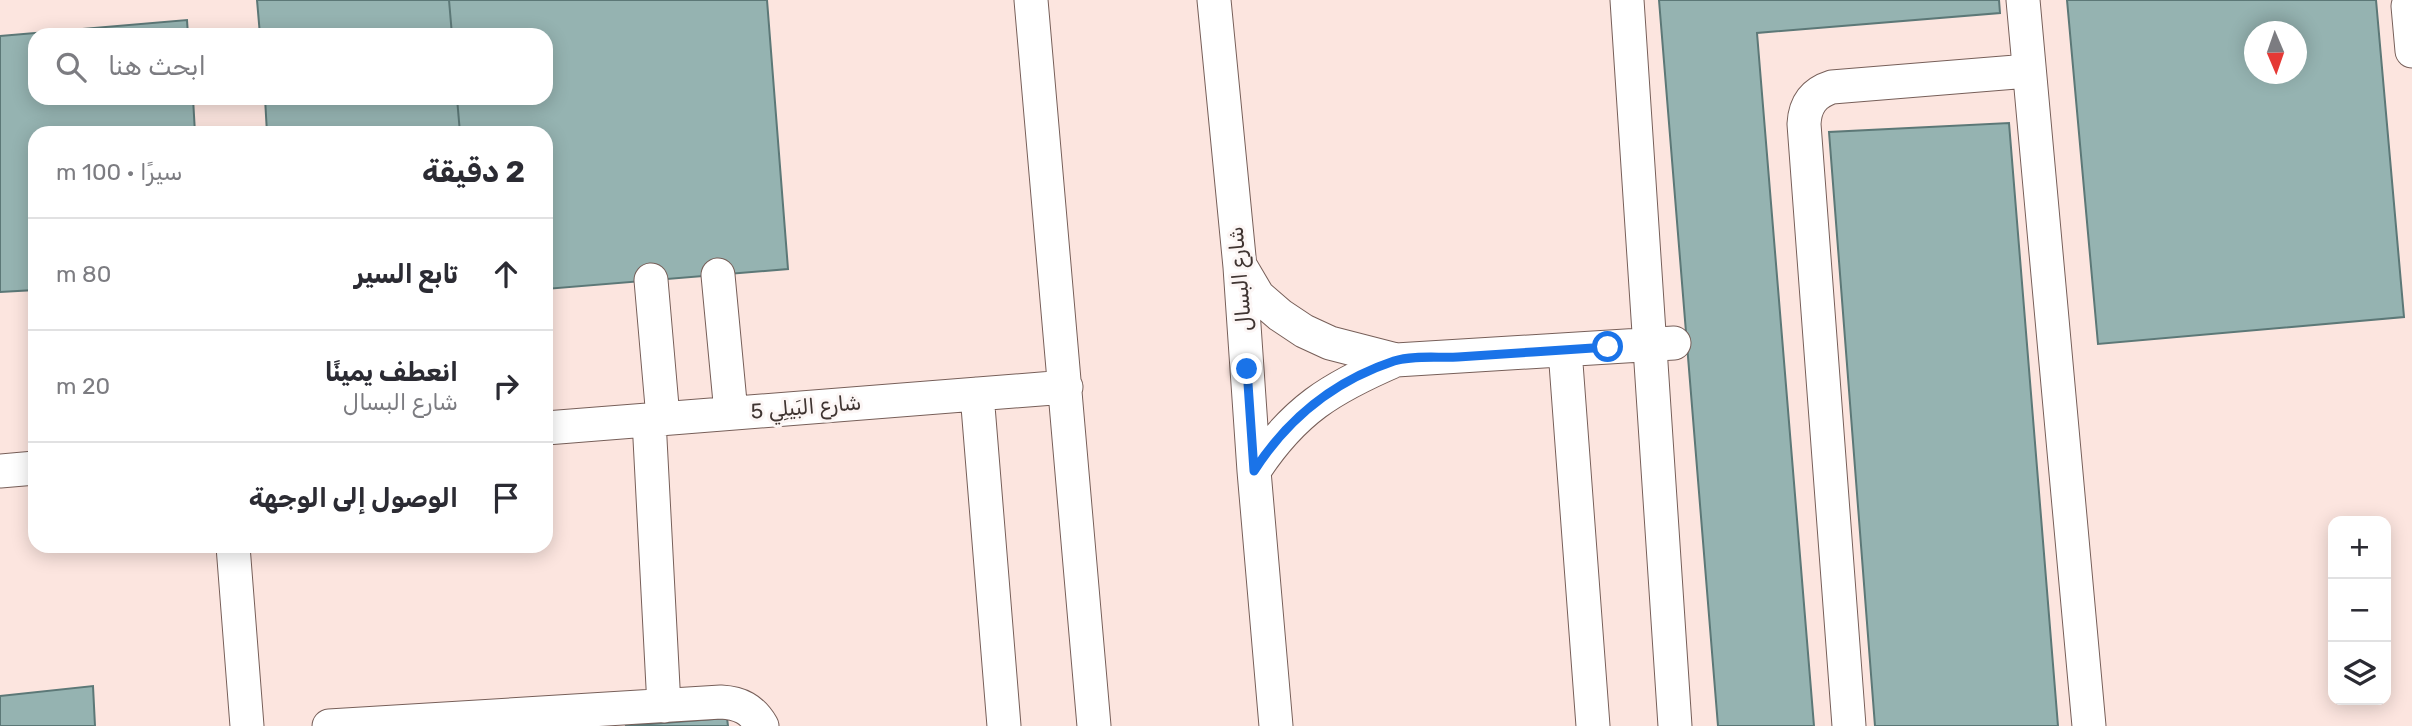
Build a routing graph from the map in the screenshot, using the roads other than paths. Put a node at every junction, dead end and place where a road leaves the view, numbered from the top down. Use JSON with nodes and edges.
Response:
{"nodes":[{"id":1,"x":1031,"y":0,"type":"edge"},
{"id":2,"x":1214,"y":0,"type":"edge"},
{"id":3,"x":1627,"y":0,"type":"edge"},
{"id":4,"x":2023,"y":0,"type":"edge"},
{"id":5,"x":2408,"y":6,"type":"dead end"},
{"id":6,"x":2412,"y":51,"type":"edge"},
{"id":7,"x":2028,"y":71,"type":"junction"},
{"id":8,"x":1240,"y":267,"type":"junction"},
{"id":9,"x":718,"y":275,"type":"dead end"},
{"id":10,"x":650,"y":281,"type":"dead end"},
{"id":11,"x":1662,"y":344,"type":"junction"},
{"id":12,"x":1565,"y":350,"type":"junction"},
{"id":13,"x":1396,"y":360,"type":"junction"},
{"id":14,"x":1066,"y":387,"type":"junction"},
{"id":15,"x":977,"y":394,"type":"junction"},
{"id":16,"x":731,"y":413,"type":"junction"},
{"id":17,"x":656,"y":419,"type":"junction"},
{"id":18,"x":553,"y":427,"type":"edge"},
{"id":19,"x":28,"y":469,"type":"edge"},
{"id":20,"x":0,"y":471,"type":"edge"},
{"id":21,"x":1254,"y":471,"type":"junction"},
{"id":22,"x":234,"y":553,"type":"edge"},
{"id":23,"x":664,"y":706,"type":"junction"},
{"id":24,"x":247,"y":726,"type":"edge"},
{"id":25,"x":328,"y":726,"type":"edge"},
{"id":26,"x":762,"y":726,"type":"edge"},
{"id":27,"x":1004,"y":726,"type":"edge"},
{"id":28,"x":1094,"y":726,"type":"edge"},
{"id":29,"x":1276,"y":726,"type":"edge"},
{"id":30,"x":1593,"y":726,"type":"edge"},
{"id":31,"x":1675,"y":726,"type":"edge"},
{"id":32,"x":1849,"y":726,"type":"edge"},
{"id":33,"x":2089,"y":726,"type":"edge"}],
"edges":[{"from":1,"to":14,"type":"street"},
{"from":2,"to":8,"type":"street","name":"شارع البسال"},
{"from":3,"to":11,"type":"street"},
{"from":4,"to":7,"type":"street"},
{"from":5,"to":6,"type":"street"},
{"from":7,"to":32,"type":"street"},
{"from":7,"to":33,"type":"street"},
{"from":8,"to":13,"type":"street"},
{"from":8,"to":21,"type":"street","name":"شارع البسال"},
{"from":9,"to":16,"type":"street"},
{"from":10,"to":17,"type":"street"},
{"from":11,"to":12,"type":"street"},
{"from":11,"to":31,"type":"street"},
{"from":12,"to":13,"type":"street"},
{"from":12,"to":30,"type":"street"},
{"from":13,"to":21,"type":"street"},
{"from":14,"to":15,"type":"street","name":"شارع البَيلِي 5"},
{"from":14,"to":28,"type":"street"},
{"from":15,"to":16,"type":"street","name":"شارع البَيلِي 5"},
{"from":15,"to":27,"type":"street"},
{"from":16,"to":17,"type":"street","name":"شارع البَيلِي 5"},
{"from":17,"to":18,"type":"street","name":"شارع البَيلِي 5"},
{"from":17,"to":23,"type":"street"},
{"from":19,"to":20,"type":"street"},
{"from":21,"to":29,"type":"street","name":"شارع البسال"},
{"from":22,"to":24,"type":"street"},
{"from":23,"to":25,"type":"street"},
{"from":23,"to":26,"type":"street"}]}
